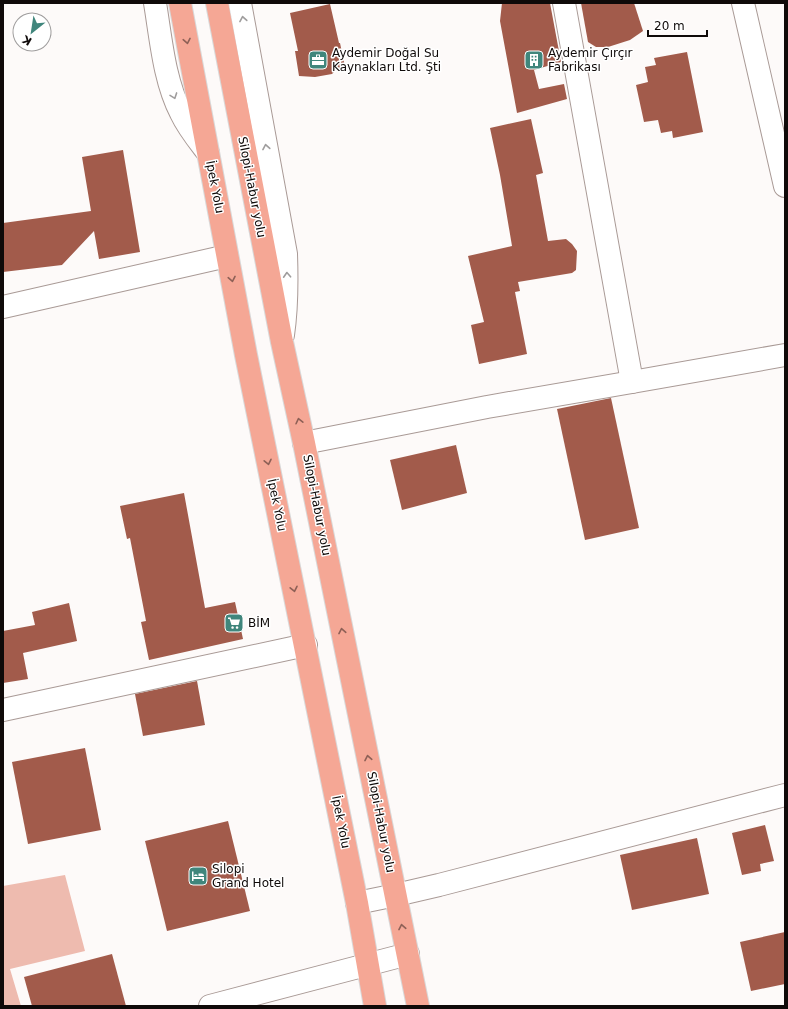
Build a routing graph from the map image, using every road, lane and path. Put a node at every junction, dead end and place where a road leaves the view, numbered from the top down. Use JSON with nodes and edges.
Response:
{"nodes":[{"id":1,"x":154,"y":3,"type":"edge"},
{"id":2,"x":180,"y":3,"type":"edge"},
{"id":3,"x":217,"y":3,"type":"edge"},
{"id":4,"x":240,"y":3,"type":"edge"},
{"id":5,"x":564,"y":3,"type":"edge"},
{"id":6,"x":743,"y":3,"type":"edge"},
{"id":7,"x":208,"y":153,"type":"junction"},
{"id":8,"x":785,"y":186,"type":"edge"},
{"id":9,"x":228,"y":256,"type":"junction"},
{"id":10,"x":3,"y":307,"type":"edge"},
{"id":11,"x":282,"y":342,"type":"junction"},
{"id":12,"x":785,"y":354,"type":"edge"},
{"id":13,"x":632,"y":382,"type":"junction"},
{"id":14,"x":304,"y":443,"type":"junction"},
{"id":15,"x":306,"y":645,"type":"junction"},
{"id":16,"x":3,"y":710,"type":"edge"},
{"id":17,"x":785,"y":795,"type":"edge"},
{"id":18,"x":396,"y":895,"type":"junction"},
{"id":19,"x":357,"y":903,"type":"junction"},
{"id":20,"x":408,"y":954,"type":"junction"},
{"id":21,"x":368,"y":964,"type":"junction"},
{"id":22,"x":210,"y":1006,"type":"edge"},
{"id":23,"x":375,"y":1006,"type":"edge"},
{"id":24,"x":418,"y":1006,"type":"edge"}],
"edges":[{"from":1,"to":7,"type":"street","one_way":true},
{"from":2,"to":7,"type":"highway","name":"İpek Yolu","one_way":true},
{"from":3,"to":11,"type":"highway","name":"Silopi-Habur yolu"},
{"from":11,"to":4,"type":"street","one_way":true},
{"from":5,"to":13,"type":"street"},
{"from":6,"to":8,"type":"street"},
{"from":7,"to":9,"type":"highway","name":"İpek Yolu"},
{"from":9,"to":10,"type":"street"},
{"from":9,"to":15,"type":"highway","name":"İpek Yolu","one_way":true},
{"from":14,"to":11,"type":"highway","name":"Silopi-Habur yolu","one_way":true},
{"from":12,"to":13,"type":"street"},
{"from":13,"to":14,"type":"street"},
{"from":18,"to":14,"type":"highway","name":"Silopi-Habur yolu","one_way":true},
{"from":15,"to":16,"type":"street"},
{"from":15,"to":19,"type":"highway","name":"İpek Yolu"},
{"from":17,"to":18,"type":"street"},
{"from":18,"to":19,"type":"street"},
{"from":20,"to":18,"type":"highway","name":"Silopi-Habur yolu","one_way":true},
{"from":19,"to":21,"type":"highway","name":"İpek Yolu"},
{"from":20,"to":21,"type":"street"},
{"from":20,"to":24,"type":"highway","name":"Silopi-Habur yolu"},
{"from":21,"to":22,"type":"street"},
{"from":21,"to":23,"type":"highway","name":"İpek Yolu"}]}
